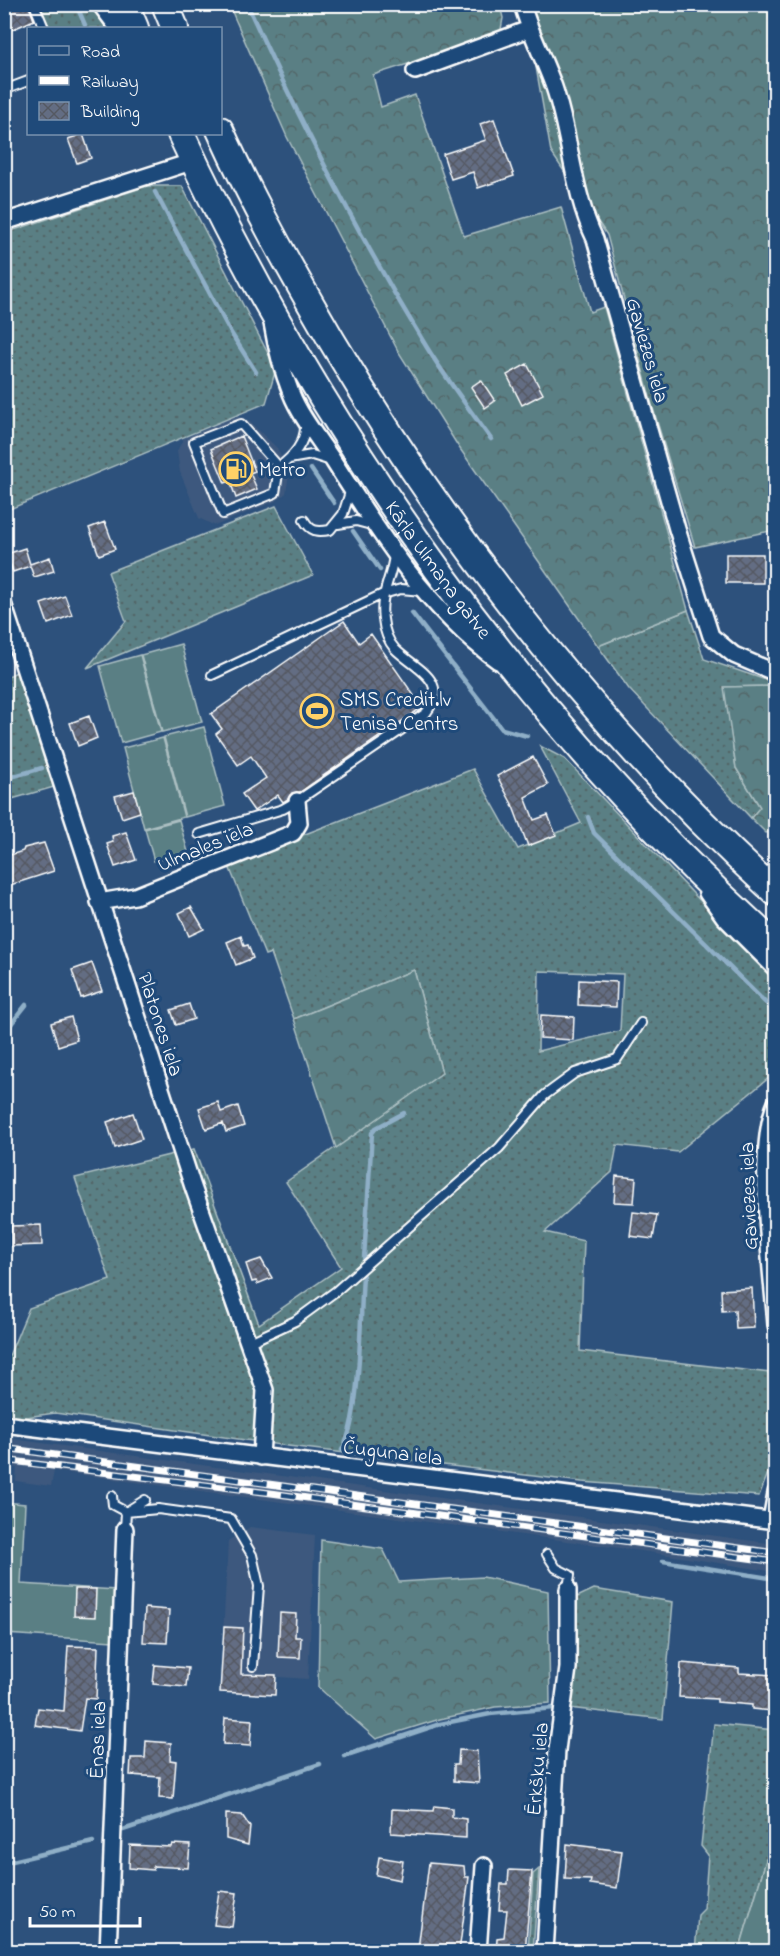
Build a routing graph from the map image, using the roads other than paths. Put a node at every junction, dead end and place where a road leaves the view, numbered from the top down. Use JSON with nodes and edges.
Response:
{"nodes":[{"id":1,"x":34,"y":4,"type":"edge"},
{"id":2,"x":100,"y":4,"type":"edge"},
{"id":3,"x":125,"y":4,"type":"edge"},
{"id":4,"x":165,"y":4,"type":"edge"},
{"id":5,"x":522,"y":4,"type":"edge"},
{"id":6,"x":44,"y":27,"type":"edge"},
{"id":7,"x":117,"y":27,"type":"edge"},
{"id":8,"x":135,"y":27,"type":"edge"},
{"id":9,"x":175,"y":27,"type":"edge"},
{"id":10,"x":528,"y":29,"type":"junction"},
{"id":11,"x":415,"y":71,"type":"dead end"},
{"id":12,"x":27,"y":81,"type":"edge"},
{"id":13,"x":4,"y":90,"type":"edge"},
{"id":14,"x":222,"y":134,"type":"edge"},
{"id":15,"x":181,"y":135,"type":"edge"},
{"id":16,"x":194,"y":161,"type":"junction"},
{"id":17,"x":4,"y":222,"type":"edge"},
{"id":18,"x":268,"y":302,"type":"junction"},
{"id":19,"x":305,"y":417,"type":"junction"},
{"id":20,"x":289,"y":459,"type":"junction"},
{"id":21,"x":335,"y":464,"type":"junction"},
{"id":22,"x":279,"y":466,"type":"junction"},
{"id":23,"x":351,"y":489,"type":"junction"},
{"id":24,"x":304,"y":520,"type":"dead end"},
{"id":25,"x":338,"y":524,"type":"junction"},
{"id":26,"x":375,"y":526,"type":"junction"},
{"id":27,"x":394,"y":551,"type":"junction"},
{"id":28,"x":422,"y":591,"type":"junction"},
{"id":29,"x":383,"y":594,"type":"junction"},
{"id":30,"x":4,"y":606,"type":"edge"},
{"id":31,"x":515,"y":673,"type":"junction"},
{"id":32,"x":776,"y":673,"type":"edge"},
{"id":33,"x":212,"y":675,"type":"dead end"},
{"id":34,"x":297,"y":801,"type":"junction"},
{"id":35,"x":199,"y":834,"type":"dead end"},
{"id":36,"x":682,"y":856,"type":"junction"},
{"id":37,"x":776,"y":893,"type":"edge"},
{"id":38,"x":99,"y":902,"type":"junction"},
{"id":39,"x":776,"y":946,"type":"edge"},
{"id":40,"x":776,"y":969,"type":"edge"},
{"id":41,"x":640,"y":1023,"type":"dead end"},
{"id":42,"x":776,"y":1103,"type":"edge"},
{"id":43,"x":776,"y":1325,"type":"edge"},
{"id":44,"x":248,"y":1343,"type":"junction"},
{"id":45,"x":4,"y":1424,"type":"edge"},
{"id":46,"x":261,"y":1457,"type":"junction"},
{"id":47,"x":776,"y":1493,"type":"edge"},
{"id":48,"x":112,"y":1496,"type":"dead end"},
{"id":49,"x":145,"y":1500,"type":"dead end"},
{"id":50,"x":126,"y":1512,"type":"junction"},
{"id":51,"x":773,"y":1521,"type":"edge"},
{"id":52,"x":125,"y":1529,"type":"joint"},
{"id":53,"x":547,"y":1554,"type":"dead end"},
{"id":54,"x":568,"y":1589,"type":"joint"},
{"id":55,"x":253,"y":1666,"type":"dead end"},
{"id":56,"x":484,"y":1866,"type":"dead end"},
{"id":57,"x":108,"y":1952,"type":"edge"},
{"id":58,"x":478,"y":1952,"type":"edge"},
{"id":59,"x":545,"y":1952,"type":"edge"}],
"edges":[{"from":1,"to":6,"type":"lane"},
{"from":2,"to":7,"type":"street"},
{"from":3,"to":8,"type":"highway"},
{"from":4,"to":9,"type":"highway"},
{"from":5,"to":10,"type":"street","name":"Gaviezes iela"},
{"from":10,"to":11,"type":"street"},
{"from":10,"to":32,"type":"street","name":"Gaviezes iela"},
{"from":12,"to":13,"type":"lane"},
{"from":14,"to":37,"type":"highway","name":"Kārļa Ulmaņa gatve"},
{"from":15,"to":16,"type":"highway","name":"Kārļa Ulmaņa gatve"},
{"from":16,"to":17,"type":"street"},
{"from":16,"to":18,"type":"highway","name":"Kārļa Ulmaņa gatve"},
{"from":18,"to":19,"type":"street"},
{"from":18,"to":31,"type":"highway","name":"Kārļa Ulmaņa gatve"},
{"from":19,"to":20,"type":"lane"},
{"from":19,"to":21,"type":"street"},
{"from":20,"to":21,"type":"lane"},
{"from":20,"to":22,"type":"lane"},
{"from":21,"to":23,"type":"street"},
{"from":22,"to":22,"type":"lane"},
{"from":23,"to":25,"type":"lane"},
{"from":23,"to":26,"type":"street"},
{"from":24,"to":25,"type":"lane"},
{"from":25,"to":26,"type":"lane"},
{"from":26,"to":27,"type":"street"},
{"from":27,"to":28,"type":"street"},
{"from":27,"to":29,"type":"lane"},
{"from":28,"to":29,"type":"lane"},
{"from":28,"to":31,"type":"street"},
{"from":29,"to":33,"type":"lane"},
{"from":29,"to":34,"type":"lane"},
{"from":30,"to":38,"type":"street","name":"Platones iela"},
{"from":31,"to":36,"type":"highway","name":"Kārļa Ulmaņa gatve"},
{"from":34,"to":35,"type":"lane"},
{"from":34,"to":38,"type":"street","name":"Ulmales iela"},
{"from":36,"to":39,"type":"highway","name":"Kārļa Ulmaņa gatve"},
{"from":36,"to":40,"type":"street"},
{"from":38,"to":44,"type":"street","name":"Platones iela"},
{"from":41,"to":44,"type":"lane"},
{"from":42,"to":43,"type":"street","name":"Gaviezes iela"},
{"from":44,"to":46,"type":"street","name":"Platones iela"},
{"from":45,"to":46,"type":"street","name":"Čuguna iela"},
{"from":46,"to":51,"type":"street","name":"Čuguna iela"},
{"from":47,"to":51,"type":"street"},
{"from":48,"to":50,"type":"lane"},
{"from":49,"to":50,"type":"lane"},
{"from":50,"to":52,"type":"lane"},
{"from":50,"to":55,"type":"lane"},
{"from":52,"to":57,"type":"street","name":"Ēnas iela"},
{"from":53,"to":54,"type":"lane"},
{"from":54,"to":59,"type":"street","name":"Ērkšķu iela"},
{"from":56,"to":58,"type":"street"}]}
